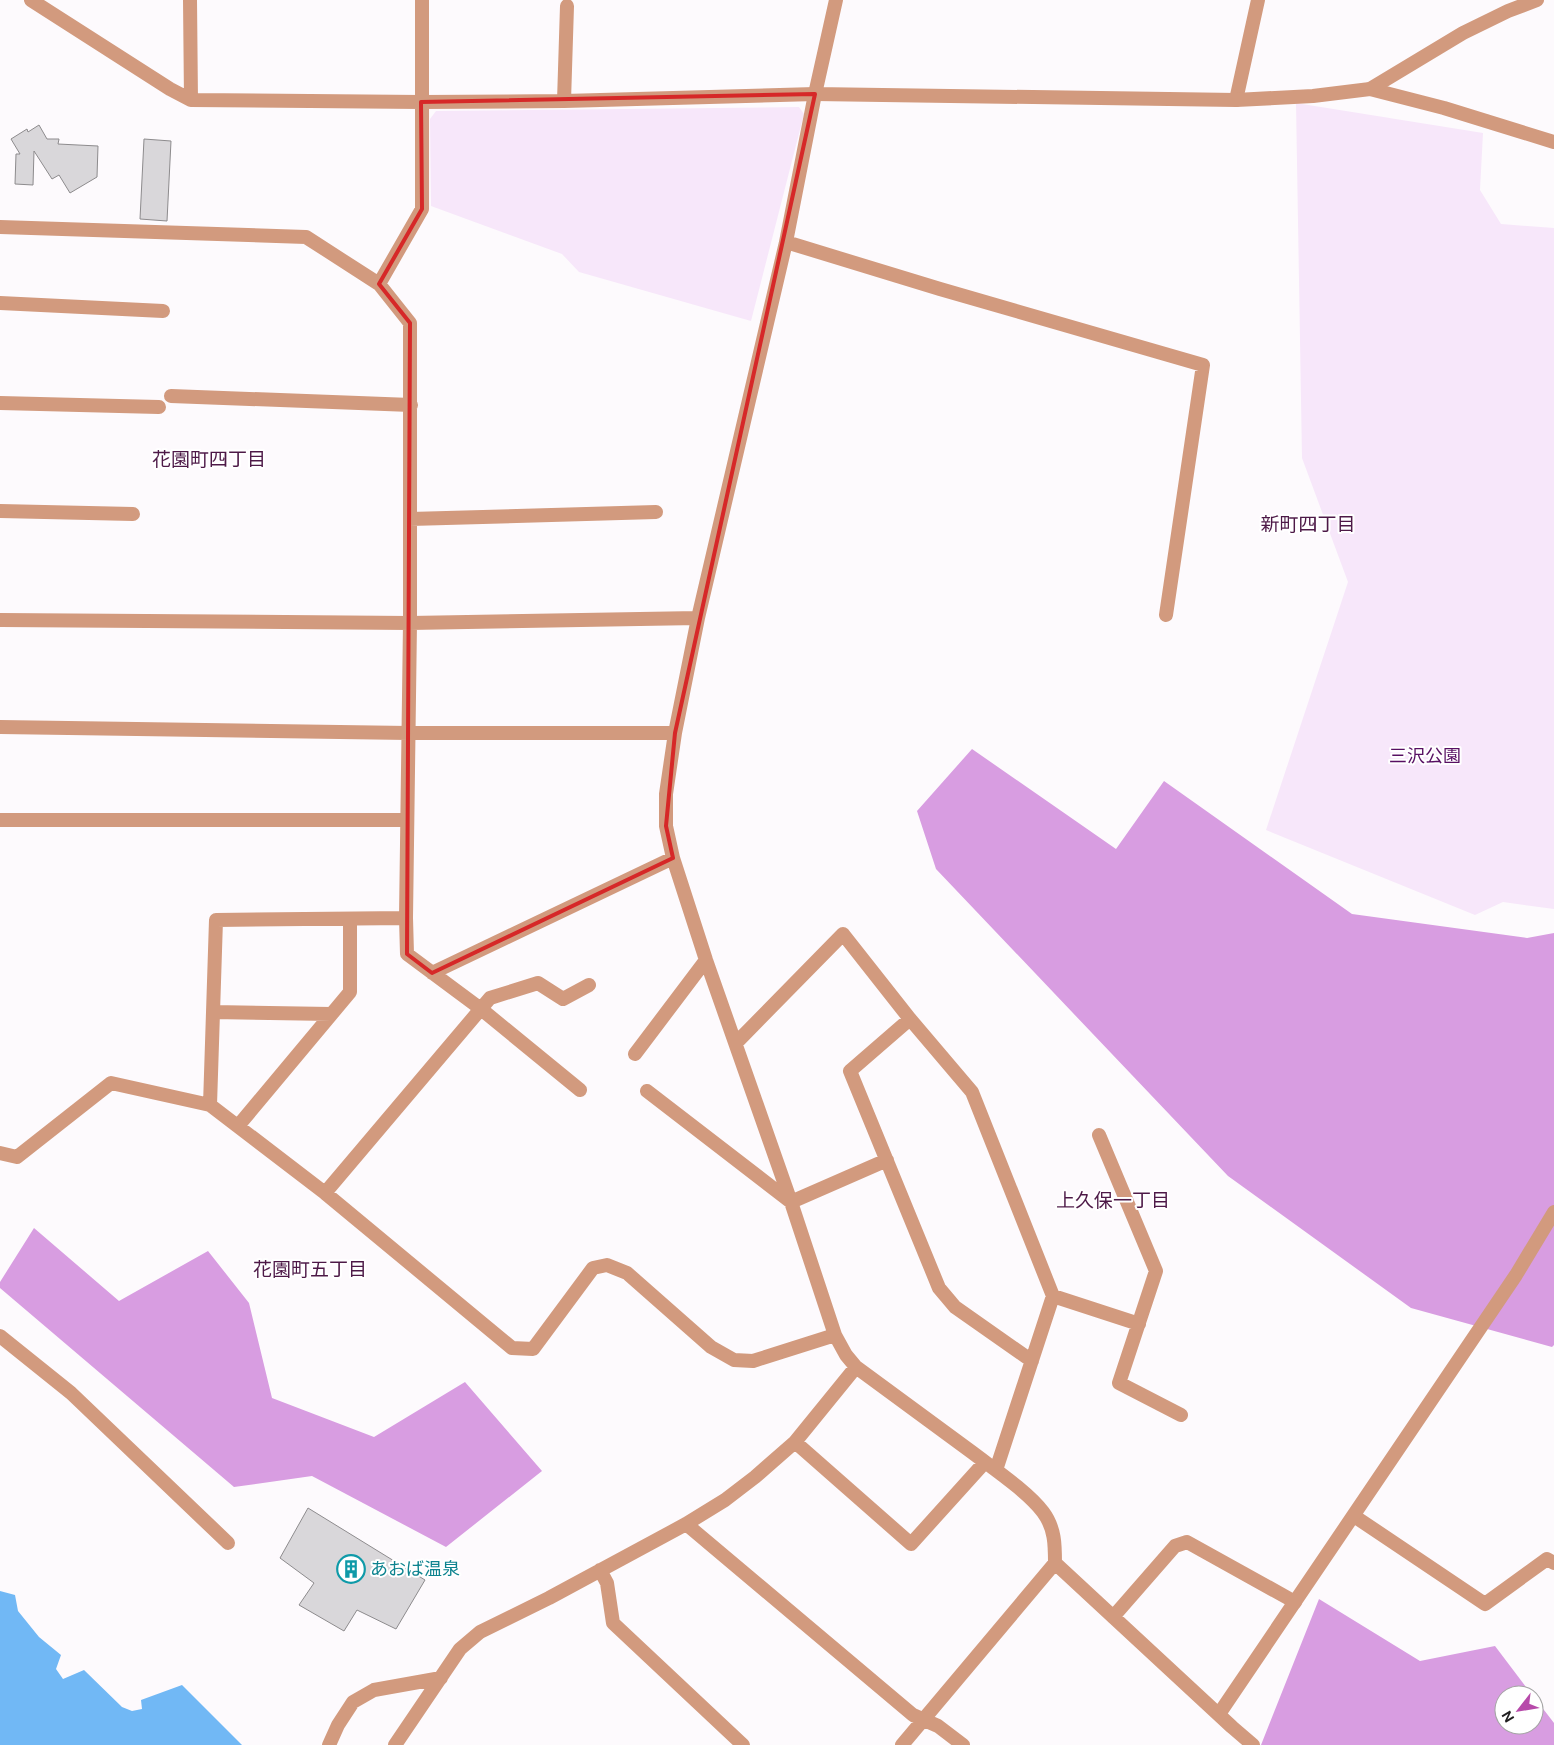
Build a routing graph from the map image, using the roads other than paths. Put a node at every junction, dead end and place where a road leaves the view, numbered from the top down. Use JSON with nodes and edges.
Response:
{"nodes":[{"id":1,"x":31,"y":0,"type":"edge"},
{"id":2,"x":190,"y":0,"type":"edge"},
{"id":3,"x":422,"y":0,"type":"edge"},
{"id":4,"x":836,"y":0,"type":"edge"},
{"id":5,"x":1258,"y":0,"type":"edge"},
{"id":6,"x":1537,"y":0,"type":"edge"},
{"id":7,"x":567,"y":6,"type":"dead end"},
{"id":8,"x":1370,"y":88,"type":"junction"},
{"id":9,"x":815,"y":94,"type":"junction"},
{"id":10,"x":191,"y":100,"type":"junction"},
{"id":11,"x":1236,"y":100,"type":"junction"},
{"id":12,"x":564,"y":101,"type":"junction"},
{"id":13,"x":421,"y":102,"type":"junction"},
{"id":14,"x":1554,"y":142,"type":"edge"},
{"id":15,"x":0,"y":228,"type":"edge"},
{"id":16,"x":786,"y":242,"type":"junction"},
{"id":17,"x":379,"y":284,"type":"junction"},
{"id":18,"x":0,"y":304,"type":"edge"},
{"id":19,"x":163,"y":311,"type":"dead end"},
{"id":20,"x":171,"y":396,"type":"dead end"},
{"id":21,"x":0,"y":403,"type":"edge"},
{"id":22,"x":411,"y":405,"type":"junction"},
{"id":23,"x":159,"y":407,"type":"dead end"},
{"id":24,"x":0,"y":511,"type":"edge"},
{"id":25,"x":656,"y":512,"type":"dead end"},
{"id":26,"x":133,"y":514,"type":"dead end"},
{"id":27,"x":410,"y":519,"type":"junction"},
{"id":28,"x":1166,"y":615,"type":"dead end"},
{"id":29,"x":698,"y":618,"type":"junction"},
{"id":30,"x":0,"y":620,"type":"edge"},
{"id":31,"x":410,"y":623,"type":"junction"},
{"id":32,"x":0,"y":727,"type":"edge"},
{"id":33,"x":408,"y":733,"type":"junction"},
{"id":34,"x":674,"y":733,"type":"junction"},
{"id":35,"x":0,"y":820,"type":"edge"},
{"id":36,"x":407,"y":820,"type":"junction"},
{"id":37,"x":673,"y":858,"type":"junction"},
{"id":38,"x":406,"y":918,"type":"junction"},
{"id":39,"x":350,"y":919,"type":"junction"},
{"id":40,"x":706,"y":960,"type":"junction"},
{"id":41,"x":432,"y":973,"type":"junction"},
{"id":42,"x":589,"y":985,"type":"dead end"},
{"id":43,"x":481,"y":1009,"type":"junction"},
{"id":44,"x":213,"y":1012,"type":"junction"},
{"id":45,"x":331,"y":1014,"type":"junction"},
{"id":46,"x":910,"y":1019,"type":"junction"},
{"id":47,"x":736,"y":1043,"type":"junction"},
{"id":48,"x":635,"y":1054,"type":"dead end"},
{"id":49,"x":580,"y":1090,"type":"dead end"},
{"id":50,"x":647,"y":1091,"type":"dead end"},
{"id":51,"x":210,"y":1105,"type":"junction"},
{"id":52,"x":238,"y":1126,"type":"junction"},
{"id":53,"x":1099,"y":1135,"type":"dead end"},
{"id":54,"x":0,"y":1153,"type":"edge"},
{"id":55,"x":887,"y":1160,"type":"junction"},
{"id":56,"x":325,"y":1193,"type":"junction"},
{"id":57,"x":791,"y":1202,"type":"junction"},
{"id":58,"x":1554,"y":1212,"type":"edge"},
{"id":59,"x":1053,"y":1296,"type":"junction"},
{"id":60,"x":1139,"y":1324,"type":"junction"},
{"id":61,"x":835,"y":1335,"type":"junction"},
{"id":62,"x":0,"y":1336,"type":"edge"},
{"id":63,"x":1032,"y":1361,"type":"junction"},
{"id":64,"x":856,"y":1367,"type":"junction"},
{"id":65,"x":1181,"y":1415,"type":"dead end"},
{"id":66,"x":795,"y":1442,"type":"junction"},
{"id":67,"x":985,"y":1462,"type":"junction"},
{"id":68,"x":996,"y":1470,"type":"junction"},
{"id":69,"x":1354,"y":1516,"type":"junction"},
{"id":70,"x":686,"y":1524,"type":"junction"},
{"id":71,"x":228,"y":1543,"type":"dead end"},
{"id":72,"x":1554,"y":1563,"type":"edge"},
{"id":73,"x":1055,"y":1564,"type":"junction"},
{"id":74,"x":600,"y":1570,"type":"junction"},
{"id":75,"x":1295,"y":1602,"type":"junction"},
{"id":76,"x":1113,"y":1617,"type":"junction"},
{"id":77,"x":441,"y":1678,"type":"junction"},
{"id":78,"x":1219,"y":1714,"type":"junction"},
{"id":79,"x":923,"y":1718,"type":"junction"},
{"id":80,"x":329,"y":1745,"type":"edge"},
{"id":81,"x":396,"y":1745,"type":"edge"},
{"id":82,"x":743,"y":1745,"type":"edge"},
{"id":83,"x":902,"y":1745,"type":"edge"},
{"id":84,"x":963,"y":1745,"type":"edge"},
{"id":85,"x":1254,"y":1745,"type":"edge"}],
"edges":[{"from":1,"to":10,"type":"street"},
{"from":2,"to":10,"type":"street"},
{"from":3,"to":13,"type":"street"},
{"from":4,"to":9,"type":"street"},
{"from":5,"to":11,"type":"street"},
{"from":6,"to":8,"type":"street"},
{"from":7,"to":12,"type":"street"},
{"from":8,"to":11,"type":"street"},
{"from":8,"to":14,"type":"street"},
{"from":9,"to":11,"type":"street"},
{"from":9,"to":12,"type":"street"},
{"from":9,"to":16,"type":"street"},
{"from":10,"to":13,"type":"street"},
{"from":12,"to":13,"type":"street"},
{"from":13,"to":17,"type":"street"},
{"from":15,"to":17,"type":"street"},
{"from":16,"to":28,"type":"street"},
{"from":16,"to":29,"type":"street"},
{"from":17,"to":22,"type":"street"},
{"from":18,"to":19,"type":"street"},
{"from":20,"to":22,"type":"street"},
{"from":21,"to":23,"type":"street"},
{"from":22,"to":27,"type":"street"},
{"from":24,"to":26,"type":"street"},
{"from":25,"to":27,"type":"street"},
{"from":27,"to":31,"type":"street"},
{"from":29,"to":31,"type":"street"},
{"from":29,"to":34,"type":"street"},
{"from":30,"to":31,"type":"street"},
{"from":31,"to":33,"type":"street"},
{"from":32,"to":33,"type":"street"},
{"from":33,"to":34,"type":"street"},
{"from":33,"to":36,"type":"street"},
{"from":34,"to":37,"type":"street"},
{"from":35,"to":36,"type":"street"},
{"from":36,"to":38,"type":"street"},
{"from":37,"to":40,"type":"street"},
{"from":37,"to":41,"type":"street"},
{"from":38,"to":39,"type":"street"},
{"from":38,"to":41,"type":"street"},
{"from":39,"to":44,"type":"street"},
{"from":39,"to":45,"type":"street"},
{"from":40,"to":47,"type":"street"},
{"from":40,"to":48,"type":"street"},
{"from":41,"to":43,"type":"street"},
{"from":42,"to":43,"type":"street"},
{"from":43,"to":49,"type":"street"},
{"from":43,"to":56,"type":"street"},
{"from":44,"to":45,"type":"street"},
{"from":44,"to":51,"type":"street"},
{"from":45,"to":52,"type":"street"},
{"from":46,"to":47,"type":"street"},
{"from":46,"to":55,"type":"street"},
{"from":46,"to":59,"type":"street"},
{"from":47,"to":57,"type":"street"},
{"from":50,"to":57,"type":"street"},
{"from":51,"to":52,"type":"street"},
{"from":51,"to":54,"type":"street"},
{"from":52,"to":56,"type":"street"},
{"from":53,"to":60,"type":"street"},
{"from":55,"to":57,"type":"street"},
{"from":55,"to":63,"type":"street"},
{"from":56,"to":61,"type":"street"},
{"from":57,"to":61,"type":"street"},
{"from":58,"to":69,"type":"street"},
{"from":59,"to":60,"type":"street"},
{"from":59,"to":63,"type":"street"},
{"from":60,"to":65,"type":"street"},
{"from":61,"to":64,"type":"street"},
{"from":62,"to":71,"type":"street"},
{"from":63,"to":68,"type":"street"},
{"from":64,"to":66,"type":"street"},
{"from":64,"to":67,"type":"street"},
{"from":66,"to":67,"type":"street"},
{"from":66,"to":70,"type":"street"},
{"from":67,"to":68,"type":"street"},
{"from":68,"to":73,"type":"street"},
{"from":69,"to":72,"type":"street"},
{"from":69,"to":75,"type":"street"},
{"from":70,"to":74,"type":"street"},
{"from":70,"to":79,"type":"street"},
{"from":73,"to":76,"type":"street"},
{"from":73,"to":79,"type":"street"},
{"from":74,"to":77,"type":"street"},
{"from":74,"to":82,"type":"street"},
{"from":75,"to":76,"type":"street"},
{"from":75,"to":78,"type":"street"},
{"from":76,"to":78,"type":"street"},
{"from":77,"to":80,"type":"street"},
{"from":77,"to":81,"type":"street"},
{"from":78,"to":85,"type":"street"},
{"from":79,"to":83,"type":"street"},
{"from":79,"to":84,"type":"street"}]}
